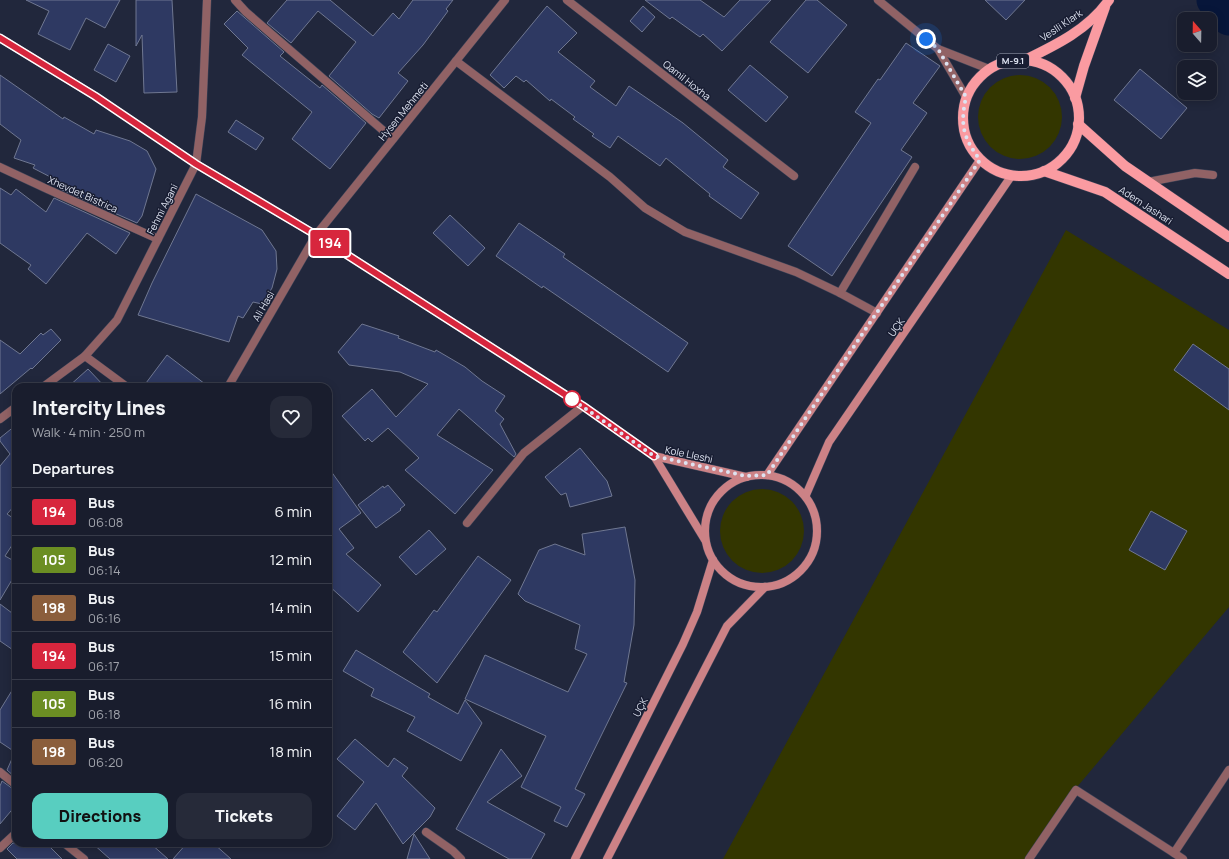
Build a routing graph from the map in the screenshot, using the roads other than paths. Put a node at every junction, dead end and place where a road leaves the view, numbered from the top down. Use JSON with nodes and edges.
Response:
{"nodes":[{"id":1,"x":207,"y":0,"type":"edge"},
{"id":2,"x":235,"y":0,"type":"edge"},
{"id":3,"x":505,"y":0,"type":"edge"},
{"id":4,"x":567,"y":0,"type":"edge"},
{"id":5,"x":878,"y":0,"type":"edge"},
{"id":6,"x":1107,"y":3,"type":"edge"},
{"id":7,"x":0,"y":38,"type":"edge"},
{"id":8,"x":938,"y":49,"type":"junction"},
{"id":9,"x":1025,"y":60,"type":"junction"},
{"id":10,"x":456,"y":61,"type":"junction"},
{"id":11,"x":990,"y":69,"type":"junction"},
{"id":12,"x":966,"y":97,"type":"junction"},
{"id":13,"x":1075,"y":98,"type":"junction"},
{"id":14,"x":1078,"y":124,"type":"junction"},
{"id":15,"x":393,"y":139,"type":"junction"},
{"id":16,"x":980,"y":160,"type":"junction"},
{"id":17,"x":196,"y":164,"type":"junction"},
{"id":18,"x":0,"y":167,"type":"edge"},
{"id":19,"x":915,"y":168,"type":"dead end"},
{"id":20,"x":1044,"y":171,"type":"junction"},
{"id":21,"x":1012,"y":175,"type":"junction"},
{"id":22,"x":1213,"y":175,"type":"dead end"},
{"id":23,"x":794,"y":176,"type":"dead end"},
{"id":24,"x":1148,"y":182,"type":"junction"},
{"id":25,"x":316,"y":235,"type":"junction"},
{"id":26,"x":1229,"y":237,"type":"edge"},
{"id":27,"x":158,"y":239,"type":"junction"},
{"id":28,"x":1229,"y":274,"type":"edge"},
{"id":29,"x":840,"y":293,"type":"junction"},
{"id":30,"x":877,"y":313,"type":"junction"},
{"id":31,"x":85,"y":356,"type":"junction"},
{"id":32,"x":48,"y":383,"type":"edge"},
{"id":33,"x":122,"y":383,"type":"edge"},
{"id":34,"x":230,"y":383,"type":"edge"},
{"id":35,"x":583,"y":406,"type":"junction"},
{"id":36,"x":12,"y":410,"type":"edge"},
{"id":37,"x":0,"y":419,"type":"edge"},
{"id":38,"x":654,"y":456,"type":"junction"},
{"id":39,"x":767,"y":475,"type":"junction"},
{"id":40,"x":746,"y":476,"type":"junction"},
{"id":41,"x":806,"y":495,"type":"junction"},
{"id":42,"x":467,"y":523,"type":"dead end"},
{"id":43,"x":705,"y":540,"type":"junction"},
{"id":44,"x":713,"y":560,"type":"junction"},
{"id":45,"x":765,"y":587,"type":"junction"},
{"id":46,"x":1229,"y":770,"type":"edge"},
{"id":47,"x":0,"y":772,"type":"edge"},
{"id":48,"x":12,"y":782,"type":"edge"},
{"id":49,"x":426,"y":832,"type":"dead end"},
{"id":50,"x":12,"y":837,"type":"edge"},
{"id":51,"x":69,"y":847,"type":"edge"},
{"id":52,"x":0,"y":848,"type":"edge"},
{"id":53,"x":1174,"y":853,"type":"junction"},
{"id":54,"x":84,"y":859,"type":"edge"},
{"id":55,"x":461,"y":859,"type":"edge"},
{"id":56,"x":575,"y":859,"type":"edge"},
{"id":57,"x":607,"y":859,"type":"edge"},
{"id":58,"x":1029,"y":859,"type":"edge"},
{"id":59,"x":1183,"y":859,"type":"edge"}],
"edges":[{"from":1,"to":17,"type":"street","name":"Fehmi Agani"},
{"from":2,"to":15,"type":"street"},
{"from":3,"to":10,"type":"street","name":"Hysen Mehmeti"},
{"from":4,"to":23,"type":"street","name":"Qamil Hoxha"},
{"from":5,"to":8,"type":"street"},
{"from":6,"to":9,"type":"main road","name":"Veslli Klark","number":"M-9.1"},
{"from":6,"to":13,"type":"main road","name":"Veslli Klark","number":"M-9.1"},
{"from":7,"to":17,"type":"street"},
{"from":8,"to":11,"type":"street"},
{"from":8,"to":12,"type":"street"},
{"from":9,"to":11,"type":"main road","number":"M-9.1"},
{"from":9,"to":13,"type":"main road","number":"M-9.1"},
{"from":10,"to":15,"type":"street","name":"Hysen Mehmeti"},
{"from":10,"to":29,"type":"street"},
{"from":11,"to":12,"type":"main road","number":"M-9.1"},
{"from":12,"to":16,"type":"main road","number":"M-9.1"},
{"from":13,"to":14,"type":"main road","number":"M-9.1"},
{"from":14,"to":20,"type":"main road","number":"M-9.1"},
{"from":14,"to":24,"type":"main road"},
{"from":15,"to":25,"type":"street","name":"Hysen Mehmeti"},
{"from":16,"to":21,"type":"main road","number":"M-9.1"},
{"from":16,"to":30,"type":"street"},
{"from":17,"to":25,"type":"street"},
{"from":17,"to":27,"type":"street","name":"Fehmi Agani"},
{"from":18,"to":27,"type":"street","name":"Xhevdet Bistrica"},
{"from":19,"to":29,"type":"street"},
{"from":20,"to":21,"type":"main road","number":"M-9.1"},
{"from":20,"to":28,"type":"main road","name":"Adem Jashari"},
{"from":21,"to":41,"type":"street","name":"UÇK"},
{"from":22,"to":24,"type":"street"},
{"from":24,"to":26,"type":"main road"},
{"from":25,"to":34,"type":"street","name":"Ali Hasi"},
{"from":25,"to":35,"type":"street"},
{"from":27,"to":31,"type":"street","name":"Fehmi Agani"},
{"from":29,"to":30,"type":"street"},
{"from":30,"to":39,"type":"street"},
{"from":31,"to":32,"type":"street","name":"Fehmi Agani"},
{"from":31,"to":33,"type":"street"},
{"from":35,"to":38,"type":"street"},
{"from":35,"to":42,"type":"street"},
{"from":36,"to":37,"type":"street"},
{"from":38,"to":40,"type":"street","name":"Kole Lleshi"},
{"from":38,"to":43,"type":"street","name":"Kole Lleshi"},
{"from":39,"to":40,"type":"street"},
{"from":39,"to":41,"type":"street"},
{"from":40,"to":43,"type":"street"},
{"from":41,"to":45,"type":"street"},
{"from":43,"to":44,"type":"street"},
{"from":44,"to":45,"type":"street"},
{"from":44,"to":56,"type":"street","name":"UÇK"},
{"from":45,"to":57,"type":"street"},
{"from":46,"to":53,"type":"street"},
{"from":47,"to":48,"type":"street"},
{"from":49,"to":55,"type":"street"},
{"from":50,"to":52,"type":"street"},
{"from":51,"to":54,"type":"street"},
{"from":53,"to":58,"type":"street"},
{"from":53,"to":59,"type":"street"}]}
